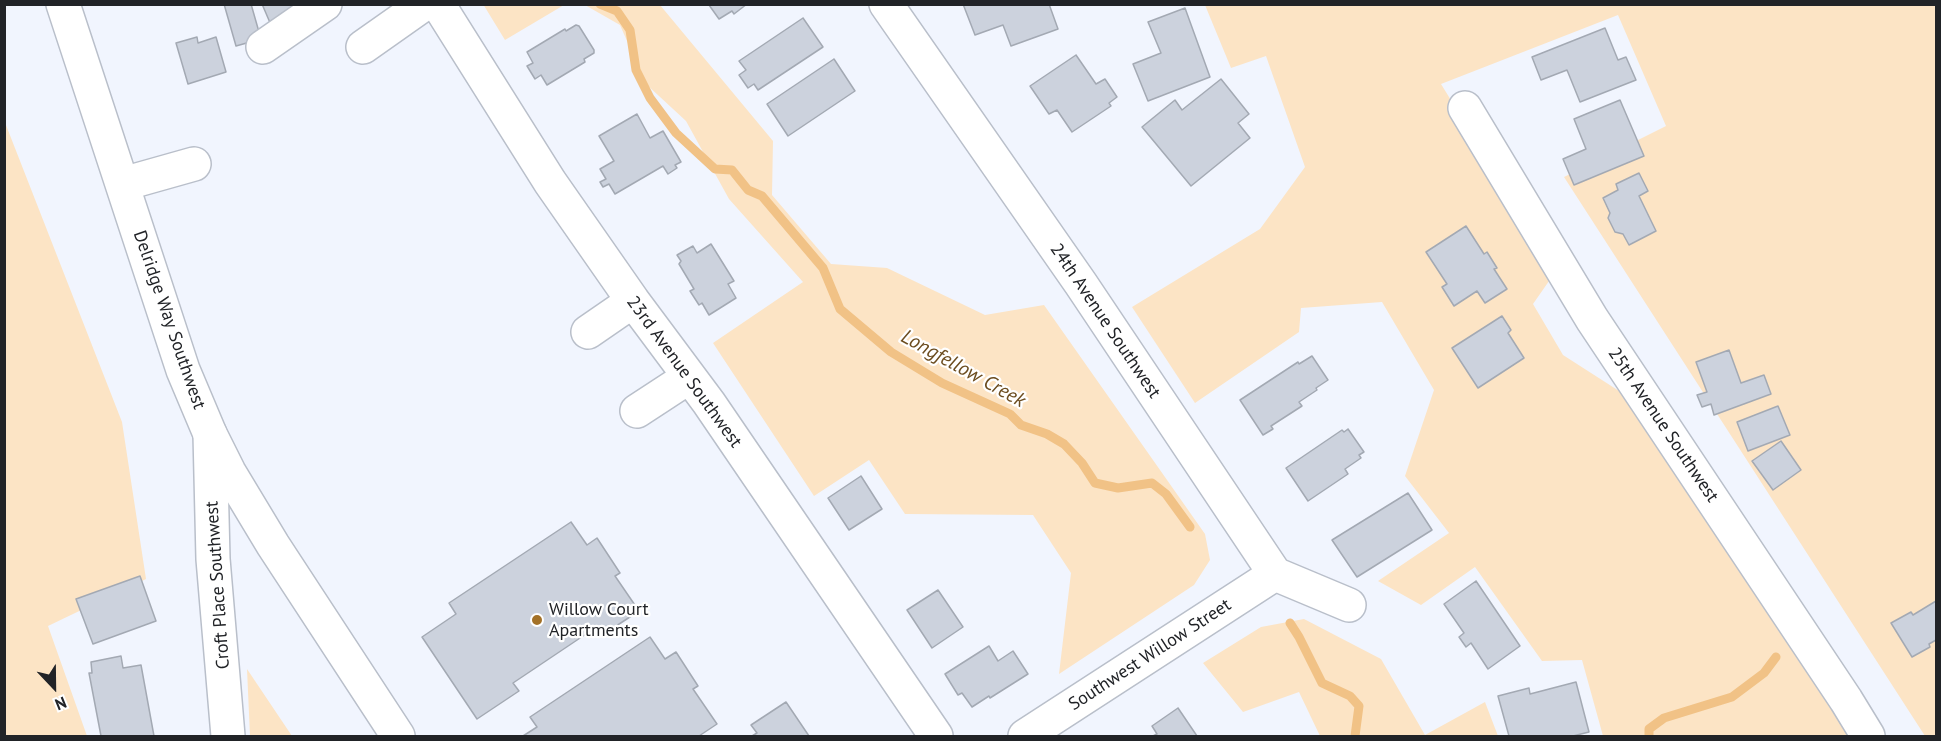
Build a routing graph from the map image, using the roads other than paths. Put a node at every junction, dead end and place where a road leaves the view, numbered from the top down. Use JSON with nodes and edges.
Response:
{"nodes":[{"id":1,"x":63,"y":4,"type":"edge"},
{"id":2,"x":325,"y":4,"type":"edge"},
{"id":3,"x":424,"y":4,"type":"edge"},
{"id":4,"x":438,"y":4,"type":"edge"},
{"id":5,"x":886,"y":4,"type":"edge"},
{"id":6,"x":264,"y":47,"type":"dead end"},
{"id":7,"x":363,"y":47,"type":"dead end"},
{"id":8,"x":1465,"y":108,"type":"dead end"},
{"id":9,"x":195,"y":164,"type":"dead end"},
{"id":10,"x":123,"y":184,"type":"junction"},
{"id":11,"x":633,"y":301,"type":"junction"},
{"id":12,"x":588,"y":332,"type":"dead end"},
{"id":13,"x":689,"y":376,"type":"junction"},
{"id":14,"x":637,"y":411,"type":"dead end"},
{"id":15,"x":210,"y":434,"type":"junction"},
{"id":16,"x":1275,"y":574,"type":"junction"},
{"id":17,"x":1349,"y":605,"type":"dead end"},
{"id":18,"x":228,"y":736,"type":"edge"},
{"id":19,"x":398,"y":736,"type":"edge"},
{"id":20,"x":936,"y":736,"type":"edge"},
{"id":21,"x":1025,"y":736,"type":"edge"},
{"id":22,"x":1868,"y":736,"type":"edge"}],
"edges":[{"from":1,"to":10,"type":"street","name":"Delridge Way Southwest"},
{"from":2,"to":6,"type":"street"},
{"from":3,"to":7,"type":"street"},
{"from":4,"to":11,"type":"street","name":"23rd Avenue Southwest"},
{"from":5,"to":16,"type":"street","name":"24th Avenue Southwest"},
{"from":8,"to":22,"type":"street","name":"25th Avenue Southwest"},
{"from":9,"to":10,"type":"street"},
{"from":10,"to":15,"type":"street","name":"Delridge Way Southwest"},
{"from":11,"to":12,"type":"street"},
{"from":11,"to":13,"type":"street","name":"23rd Avenue Southwest"},
{"from":13,"to":14,"type":"street"},
{"from":13,"to":20,"type":"street","name":"23rd Avenue Southwest"},
{"from":15,"to":18,"type":"street","name":"Croft Place Southwest"},
{"from":15,"to":19,"type":"street","name":"Delridge Way Southwest"},
{"from":16,"to":17,"type":"street"},
{"from":16,"to":21,"type":"street","name":"Southwest Willow Street"}]}
